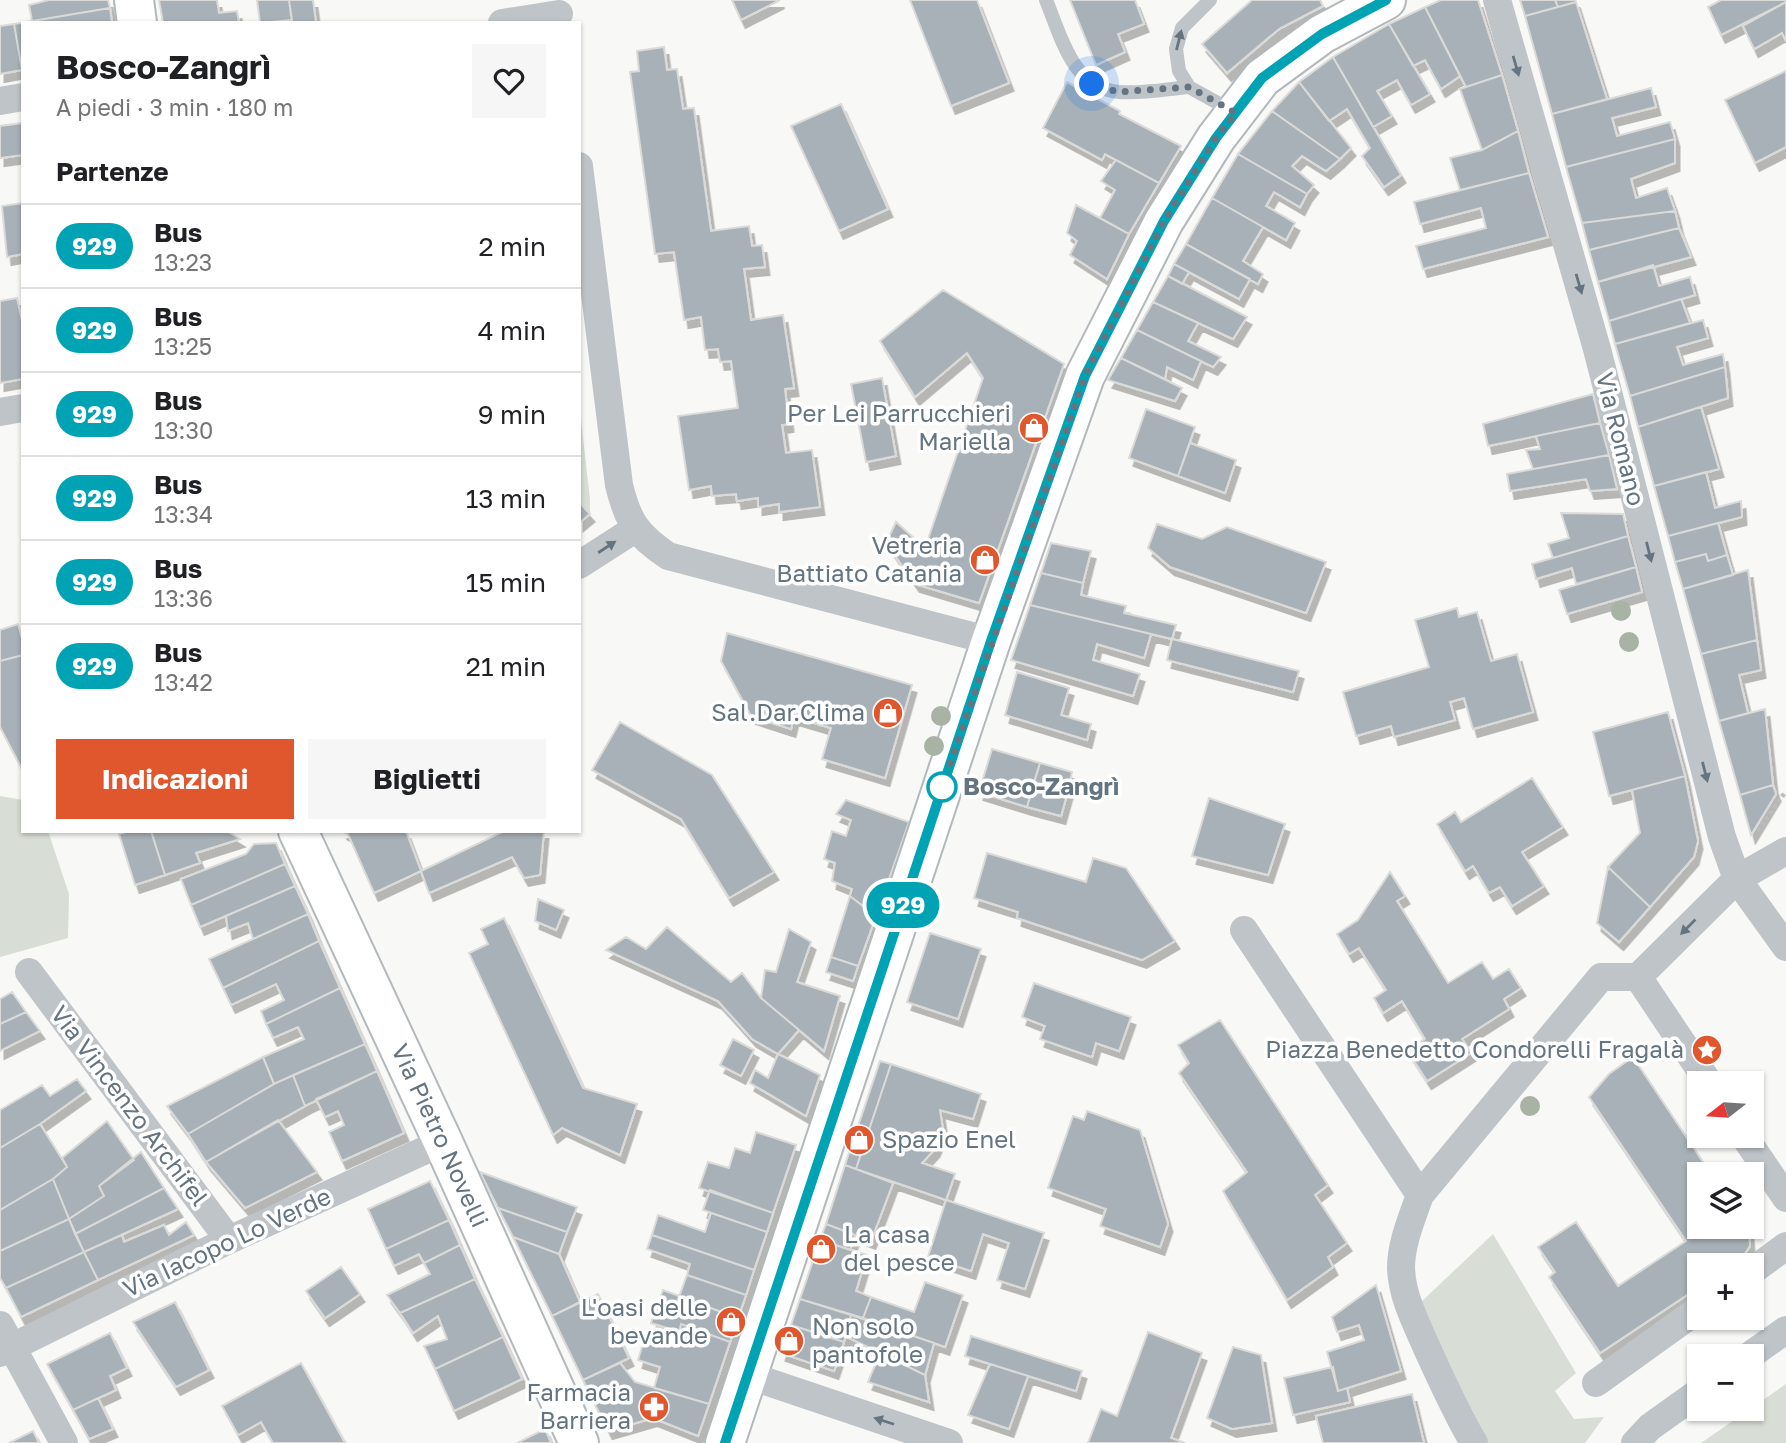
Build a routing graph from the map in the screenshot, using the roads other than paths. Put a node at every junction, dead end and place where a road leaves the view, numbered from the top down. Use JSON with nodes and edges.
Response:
{"nodes":[{"id":1,"x":134,"y":0,"type":"edge"},
{"id":2,"x":1046,"y":0,"type":"edge"},
{"id":3,"x":1210,"y":0,"type":"edge"},
{"id":4,"x":1386,"y":0,"type":"edge"},
{"id":5,"x":1497,"y":0,"type":"edge"},
{"id":6,"x":559,"y":12,"type":"edge"},
{"id":7,"x":137,"y":21,"type":"edge"},
{"id":8,"x":512,"y":21,"type":"edge"},
{"id":9,"x":1189,"y":87,"type":"junction"},
{"id":10,"x":21,"y":97,"type":"edge"},
{"id":11,"x":0,"y":101,"type":"edge"},
{"id":12,"x":1236,"y":113,"type":"junction"},
{"id":13,"x":581,"y":197,"type":"edge"},
{"id":14,"x":588,"y":305,"type":"edge"},
{"id":15,"x":21,"y":408,"type":"edge"},
{"id":16,"x":0,"y":412,"type":"edge"},
{"id":17,"x":635,"y":529,"type":"junction"},
{"id":18,"x":581,"y":564,"type":"edge"},
{"id":19,"x":991,"y":641,"type":"junction"},
{"id":20,"x":299,"y":833,"type":"edge"},
{"id":21,"x":1786,"y":851,"type":"edge"},
{"id":22,"x":1737,"y":879,"type":"junction"},
{"id":23,"x":1244,"y":930,"type":"dead end"},
{"id":24,"x":1786,"y":947,"type":"edge"},
{"id":25,"x":29,"y":972,"type":"dead end"},
{"id":26,"x":1638,"y":977,"type":"junction"},
{"id":27,"x":1701,"y":1071,"type":"edge"},
{"id":28,"x":443,"y":1142,"type":"junction"},
{"id":29,"x":1752,"y":1148,"type":"edge"},
{"id":30,"x":1420,"y":1195,"type":"junction"},
{"id":31,"x":1786,"y":1198,"type":"edge"},
{"id":32,"x":229,"y":1240,"type":"junction"},
{"id":33,"x":1786,"y":1246,"type":"edge"},
{"id":34,"x":1764,"y":1262,"type":"edge"},
{"id":35,"x":1687,"y":1318,"type":"edge"},
{"id":36,"x":1786,"y":1329,"type":"edge"},
{"id":37,"x":4,"y":1342,"type":"edge"},
{"id":38,"x":1764,"y":1345,"type":"edge"},
{"id":39,"x":747,"y":1375,"type":"junction"},
{"id":40,"x":1596,"y":1383,"type":"dead end"},
{"id":41,"x":1687,"y":1401,"type":"edge"},
{"id":42,"x":581,"y":1442,"type":"edge"},
{"id":43,"x":64,"y":1443,"type":"edge"},
{"id":44,"x":725,"y":1443,"type":"edge"},
{"id":45,"x":949,"y":1443,"type":"edge"},
{"id":46,"x":1474,"y":1443,"type":"edge"},
{"id":47,"x":1635,"y":1443,"type":"edge"}],
"edges":[{"from":1,"to":7,"type":"main road"},
{"from":2,"to":9,"type":"lane"},
{"from":9,"to":3,"type":"lane","one_way":true},
{"from":4,"to":12,"type":"main road"},
{"from":5,"to":22,"type":"street","name":"Via Romano","one_way":true},
{"from":6,"to":8,"type":"street"},
{"from":9,"to":12,"type":"lane"},
{"from":10,"to":11,"type":"street"},
{"from":12,"to":19,"type":"main road"},
{"from":13,"to":14,"type":"street"},
{"from":14,"to":17,"type":"street"},
{"from":15,"to":16,"type":"street"},
{"from":18,"to":17,"type":"street","one_way":true},
{"from":17,"to":19,"type":"street"},
{"from":19,"to":39,"type":"main road"},
{"from":20,"to":28,"type":"main road","name":"Via Pietro Novelli"},
{"from":21,"to":22,"type":"street"},
{"from":22,"to":24,"type":"street","name":"Via Romano"},
{"from":22,"to":26,"type":"street","one_way":true},
{"from":23,"to":30,"type":"street"},
{"from":25,"to":32,"type":"street","name":"Via Vincenzo Archifel"},
{"from":26,"to":27,"type":"street"},
{"from":26,"to":30,"type":"street"},
{"from":28,"to":32,"type":"street","name":"Via Iacopo Lo Verde"},
{"from":28,"to":42,"type":"main road","name":"Via Pietro Novelli"},
{"from":29,"to":31,"type":"street"},
{"from":30,"to":46,"type":"street"},
{"from":32,"to":37,"type":"street","name":"Via Iacopo Lo Verde"},
{"from":33,"to":34,"type":"street"},
{"from":35,"to":40,"type":"street"},
{"from":36,"to":38,"type":"street"},
{"from":37,"to":43,"type":"street"},
{"from":39,"to":44,"type":"main road"},
{"from":45,"to":39,"type":"street","one_way":true},
{"from":41,"to":47,"type":"street"}]}
